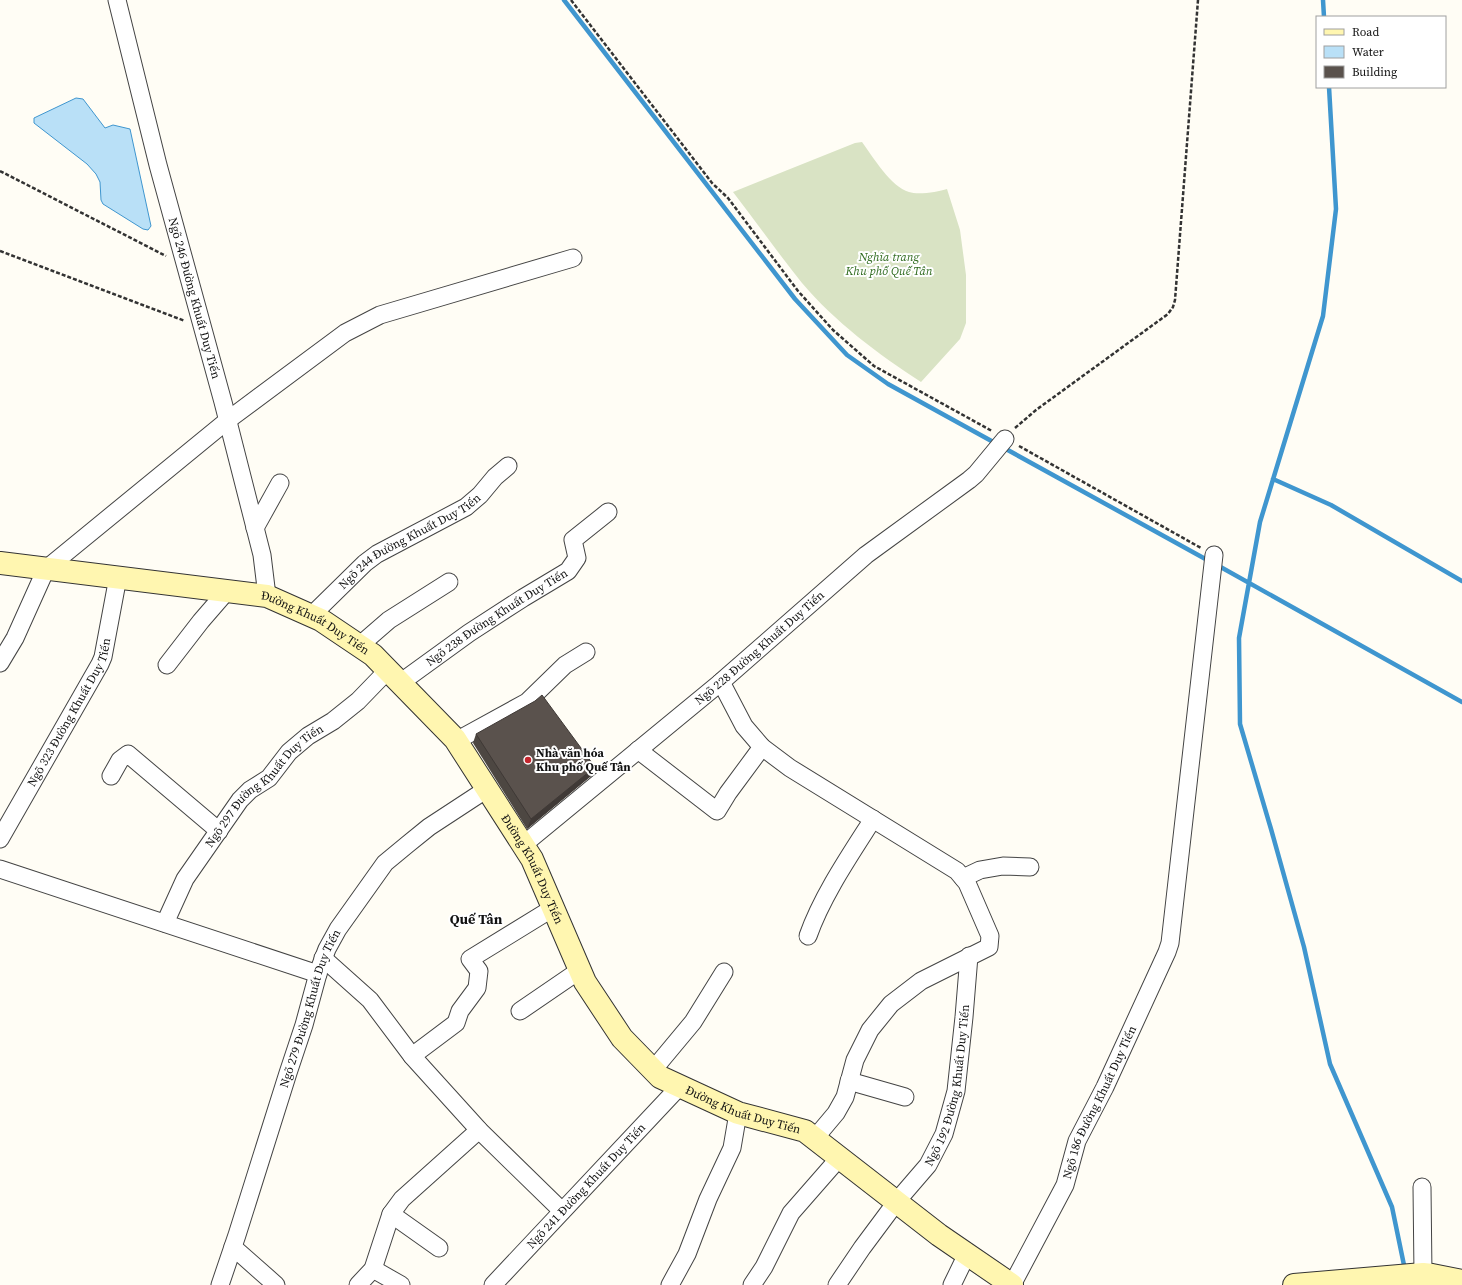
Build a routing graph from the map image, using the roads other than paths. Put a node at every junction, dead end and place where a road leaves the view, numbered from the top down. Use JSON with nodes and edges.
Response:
{"nodes":[{"id":1,"x":117,"y":0,"type":"edge"},
{"id":2,"x":573,"y":258,"type":"dead end"},
{"id":3,"x":228,"y":420,"type":"junction"},
{"id":4,"x":1001,"y":444,"type":"road end"},
{"id":5,"x":508,"y":466,"type":"dead end"},
{"id":6,"x":280,"y":483,"type":"dead end"},
{"id":7,"x":608,"y":512,"type":"dead end"},
{"id":8,"x":255,"y":528,"type":"junction"},
{"id":9,"x":1213,"y":562,"type":"road end"},
{"id":10,"x":0,"y":563,"type":"edge"},
{"id":11,"x":46,"y":568,"type":"junction"},
{"id":12,"x":118,"y":577,"type":"junction"},
{"id":13,"x":449,"y":582,"type":"dead end"},
{"id":14,"x":227,"y":591,"type":"junction"},
{"id":15,"x":267,"y":596,"type":"junction"},
{"id":16,"x":311,"y":616,"type":"junction"},
{"id":17,"x":359,"y":646,"type":"junction"},
{"id":18,"x":586,"y":652,"type":"dead end"},
{"id":19,"x":0,"y":663,"type":"edge"},
{"id":20,"x":167,"y":665,"type":"dead end"},
{"id":21,"x":394,"y":676,"type":"junction"},
{"id":22,"x":721,"y":682,"type":"junction"},
{"id":23,"x":456,"y":741,"type":"junction"},
{"id":24,"x":762,"y":747,"type":"junction"},
{"id":25,"x":638,"y":750,"type":"junction"},
{"id":26,"x":111,"y":776,"type":"dead end"},
{"id":27,"x":487,"y":789,"type":"junction"},
{"id":28,"x":873,"y":819,"type":"junction"},
{"id":29,"x":218,"y":831,"type":"junction"},
{"id":30,"x":0,"y":839,"type":"edge"},
{"id":31,"x":523,"y":845,"type":"junction"},
{"id":32,"x":1030,"y":867,"type":"dead end"},
{"id":33,"x":0,"y":869,"type":"edge"},
{"id":34,"x":963,"y":878,"type":"junction"},
{"id":35,"x":553,"y":908,"type":"junction"},
{"id":36,"x":165,"y":923,"type":"junction"},
{"id":37,"x":808,"y":936,"type":"dead end"},
{"id":38,"x":969,"y":956,"type":"junction"},
{"id":39,"x":321,"y":966,"type":"junction"},
{"id":40,"x":580,"y":970,"type":"junction"},
{"id":41,"x":724,"y":972,"type":"dead end"},
{"id":42,"x":520,"y":1011,"type":"dead end"},
{"id":43,"x":412,"y":1056,"type":"junction"},
{"id":44,"x":653,"y":1070,"type":"junction"},
{"id":45,"x":849,"y":1081,"type":"junction"},
{"id":46,"x":680,"y":1086,"type":"junction"},
{"id":47,"x":905,"y":1097,"type":"dead end"},
{"id":48,"x":738,"y":1113,"type":"junction"},
{"id":49,"x":480,"y":1130,"type":"junction"},
{"id":50,"x":816,"y":1138,"type":"junction"},
{"id":51,"x":840,"y":1157,"type":"junction"},
{"id":52,"x":1422,"y":1187,"type":"dead end"},
{"id":53,"x":897,"y":1202,"type":"junction"},
{"id":54,"x":562,"y":1211,"type":"junction"},
{"id":55,"x":391,"y":1214,"type":"junction"},
{"id":56,"x":234,"y":1247,"type":"junction"},
{"id":57,"x":439,"y":1248,"type":"dead end"},
{"id":58,"x":967,"y":1254,"type":"junction"},
{"id":59,"x":374,"y":1269,"type":"junction"},
{"id":60,"x":1424,"y":1274,"type":"junction"},
{"id":61,"x":1462,"y":1281,"type":"edge"},
{"id":62,"x":220,"y":1285,"type":"edge"},
{"id":63,"x":276,"y":1285,"type":"edge"},
{"id":64,"x":358,"y":1285,"type":"edge"},
{"id":65,"x":400,"y":1285,"type":"edge"},
{"id":66,"x":493,"y":1285,"type":"edge"},
{"id":67,"x":670,"y":1285,"type":"edge"},
{"id":68,"x":752,"y":1285,"type":"edge"},
{"id":69,"x":837,"y":1285,"type":"edge"},
{"id":70,"x":952,"y":1285,"type":"edge"},
{"id":71,"x":1012,"y":1285,"type":"edge"},
{"id":72,"x":1294,"y":1285,"type":"edge"}],
"edges":[{"from":1,"to":3,"type":"street","name":"Ngõ 246 Đường Khuất Duy Tiến"},
{"from":2,"to":3,"type":"street"},
{"from":3,"to":8,"type":"street","name":"Ngõ 246 Đường Khuất Duy Tiến"},
{"from":3,"to":11,"type":"street"},
{"from":4,"to":22,"type":"street","name":"Ngõ 228 Đường Khuất Duy Tiến"},
{"from":5,"to":16,"type":"street","name":"Ngõ 244 Đường Khuất Duy Tiến"},
{"from":6,"to":8,"type":"street"},
{"from":7,"to":21,"type":"street","name":"Ngõ 238 Đường Khuất Duy Tiến"},
{"from":8,"to":15,"type":"street","name":"Ngõ 246 Đường Khuất Duy Tiến"},
{"from":9,"to":71,"type":"street","name":"Ngõ 186 Đường Khuất Duy Tiến"},
{"from":10,"to":11,"type":"main road","name":"Đường Khuất Duy Tiến"},
{"from":11,"to":12,"type":"main road","name":"Đường Khuất Duy Tiến"},
{"from":11,"to":19,"type":"street"},
{"from":12,"to":14,"type":"main road","name":"Đường Khuất Duy Tiến"},
{"from":12,"to":30,"type":"street","name":"Ngõ 323 Đường Khuất Duy Tiến"},
{"from":13,"to":17,"type":"street"},
{"from":14,"to":15,"type":"main road","name":"Đường Khuất Duy Tiến"},
{"from":14,"to":20,"type":"street"},
{"from":15,"to":16,"type":"main road","name":"Đường Khuất Duy Tiến"},
{"from":16,"to":17,"type":"main road","name":"Đường Khuất Duy Tiến"},
{"from":17,"to":21,"type":"main road","name":"Đường Khuất Duy Tiến"},
{"from":18,"to":23,"type":"street"},
{"from":21,"to":23,"type":"main road","name":"Đường Khuất Duy Tiến"},
{"from":21,"to":29,"type":"street","name":"Ngõ 297 Đường Khuất Duy Tiến"},
{"from":22,"to":24,"type":"street"},
{"from":22,"to":25,"type":"street","name":"Ngõ 228 Đường Khuất Duy Tiến"},
{"from":23,"to":27,"type":"main road","name":"Đường Khuất Duy Tiến"},
{"from":24,"to":25,"type":"street"},
{"from":24,"to":28,"type":"street"},
{"from":25,"to":31,"type":"street","name":"Ngõ 228 Đường Khuất Duy Tiến"},
{"from":26,"to":29,"type":"street"},
{"from":27,"to":31,"type":"main road","name":"Đường Khuất Duy Tiến"},
{"from":27,"to":39,"type":"street","name":"Ngõ 279 Đường Khuất Duy Tiến"},
{"from":28,"to":34,"type":"street"},
{"from":28,"to":37,"type":"street"},
{"from":29,"to":36,"type":"street","name":"Ngõ 297 Đường Khuất Duy Tiến"},
{"from":31,"to":35,"type":"main road","name":"Đường Khuất Duy Tiến"},
{"from":32,"to":34,"type":"street"},
{"from":33,"to":36,"type":"street"},
{"from":34,"to":38,"type":"street"},
{"from":35,"to":40,"type":"main road","name":"Đường Khuất Duy Tiến"},
{"from":35,"to":43,"type":"street"},
{"from":36,"to":39,"type":"street"},
{"from":38,"to":45,"type":"street"},
{"from":38,"to":53,"type":"street","name":"Ngõ 192 Đường Khuất Duy Tiến"},
{"from":39,"to":43,"type":"street"},
{"from":39,"to":56,"type":"street","name":"Ngõ 279 Đường Khuất Duy Tiến"},
{"from":40,"to":42,"type":"street"},
{"from":40,"to":44,"type":"main road","name":"Đường Khuất Duy Tiến"},
{"from":41,"to":44,"type":"street"},
{"from":43,"to":49,"type":"street"},
{"from":44,"to":46,"type":"main road","name":"Đường Khuất Duy Tiến"},
{"from":45,"to":47,"type":"street"},
{"from":45,"to":50,"type":"street"},
{"from":46,"to":48,"type":"main road","name":"Đường Khuất Duy Tiến"},
{"from":46,"to":54,"type":"street","name":"Ngõ 241 Đường Khuất Duy Tiến"},
{"from":48,"to":50,"type":"main road","name":"Đường Khuất Duy Tiến"},
{"from":48,"to":67,"type":"street"},
{"from":49,"to":54,"type":"street"},
{"from":49,"to":55,"type":"street"},
{"from":50,"to":51,"type":"main road","name":"Đường Khuất Duy Tiến"},
{"from":51,"to":53,"type":"main road","name":"Đường Khuất Duy Tiến"},
{"from":51,"to":68,"type":"street"},
{"from":52,"to":60,"type":"street"},
{"from":53,"to":58,"type":"main road","name":"Đường Khuất Duy Tiến"},
{"from":53,"to":69,"type":"street","name":"Ngõ 192 Đường Khuất Duy Tiến"},
{"from":54,"to":66,"type":"street","name":"Ngõ 241 Đường Khuất Duy Tiến"},
{"from":55,"to":57,"type":"street"},
{"from":55,"to":59,"type":"street"},
{"from":56,"to":62,"type":"street","name":"Ngõ 279 Đường Khuất Duy Tiến"},
{"from":56,"to":63,"type":"street"},
{"from":58,"to":70,"type":"street"},
{"from":58,"to":71,"type":"main road","name":"Đường Khuất Duy Tiến"},
{"from":59,"to":64,"type":"street"},
{"from":59,"to":65,"type":"street"},
{"from":60,"to":61,"type":"main road"},
{"from":60,"to":72,"type":"main road"}]}
